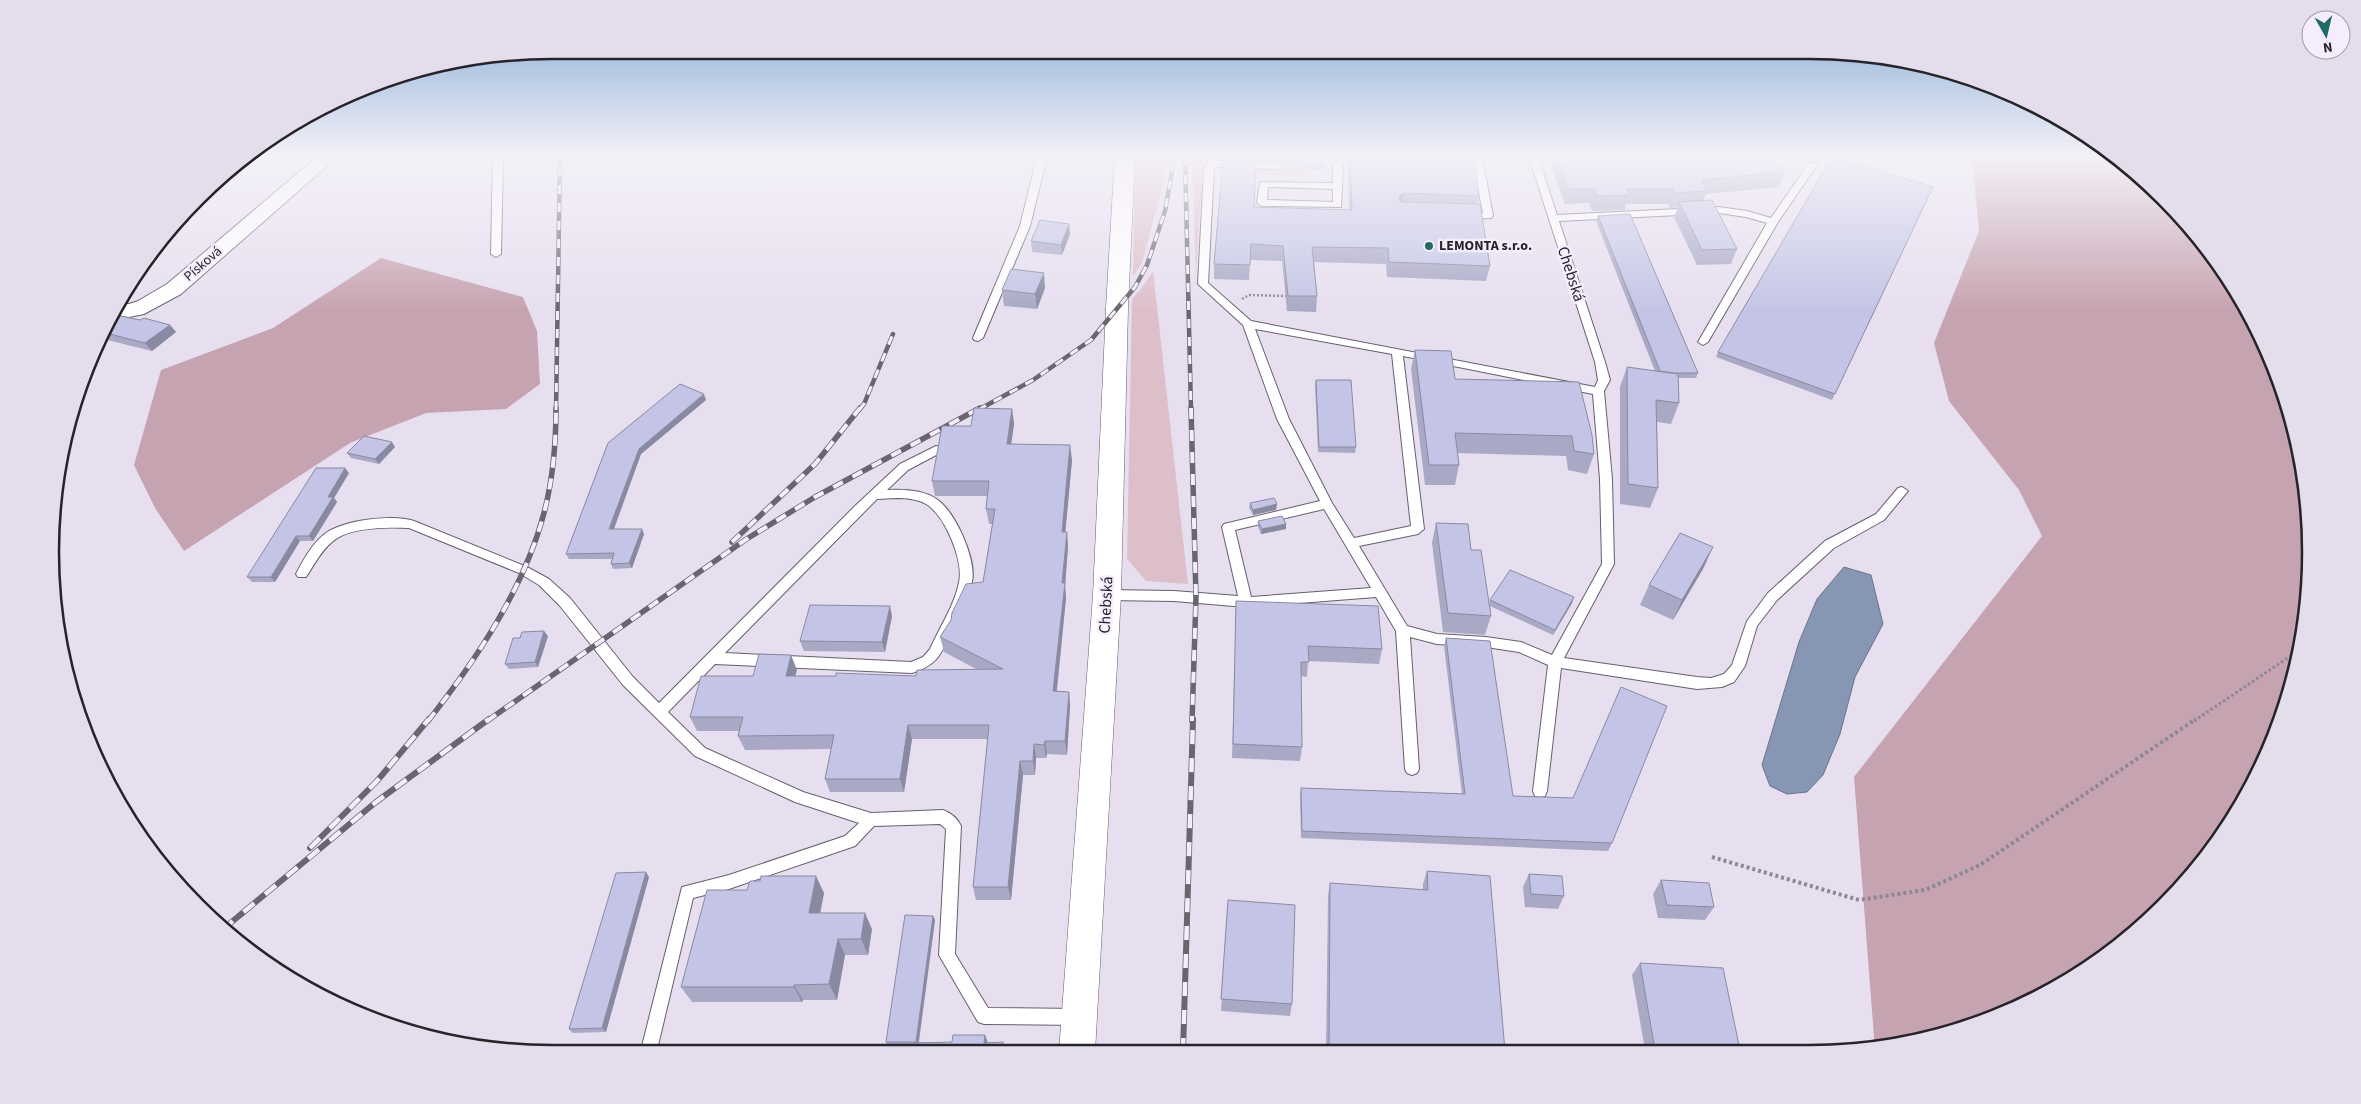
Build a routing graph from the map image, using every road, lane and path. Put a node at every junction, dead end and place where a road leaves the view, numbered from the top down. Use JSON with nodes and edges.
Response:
{"nodes":[{"id":1,"x":268,"y":209,"type":"edge"},
{"id":2,"x":497,"y":209,"type":"edge"},
{"id":3,"x":1029,"y":209,"type":"edge"},
{"id":4,"x":1122,"y":209,"type":"edge"},
{"id":5,"x":1208,"y":209,"type":"edge"},
{"id":6,"x":1487,"y":209,"type":"edge"},
{"id":7,"x":1550,"y":209,"type":"edge"},
{"id":8,"x":1782,"y":209,"type":"edge"},
{"id":9,"x":1460,"y":215,"type":"edge"},
{"id":10,"x":1553,"y":218,"type":"junction"},
{"id":11,"x":1773,"y":222,"type":"junction"},
{"id":12,"x":496,"y":254,"type":"dead end"},
{"id":13,"x":1286,"y":296,"type":"edge"},
{"id":14,"x":1230,"y":308,"type":"junction"},
{"id":15,"x":122,"y":311,"type":"edge"},
{"id":16,"x":1248,"y":324,"type":"junction"},
{"id":17,"x":978,"y":338,"type":"dead end"},
{"id":18,"x":1703,"y":342,"type":"dead end"},
{"id":19,"x":1397,"y":351,"type":"junction"},
{"id":20,"x":1598,"y":391,"type":"junction"},
{"id":21,"x":936,"y":450,"type":"edge"},
{"id":22,"x":1902,"y":490,"type":"dead end"},
{"id":23,"x":875,"y":495,"type":"junction"},
{"id":24,"x":1327,"y":504,"type":"junction"},
{"id":25,"x":1350,"y":543,"type":"junction"},
{"id":26,"x":302,"y":574,"type":"dead end"},
{"id":27,"x":1380,"y":592,"type":"junction"},
{"id":28,"x":1107,"y":595,"type":"junction"},
{"id":29,"x":1246,"y":602,"type":"junction"},
{"id":30,"x":1403,"y":630,"type":"junction"},
{"id":31,"x":2291,"y":656,"type":"edge"},
{"id":32,"x":712,"y":658,"type":"junction"},
{"id":33,"x":1555,"y":662,"type":"junction"},
{"id":34,"x":659,"y":712,"type":"junction"},
{"id":35,"x":1412,"y":769,"type":"dead end"},
{"id":36,"x":1540,"y":791,"type":"dead end"},
{"id":37,"x":871,"y":820,"type":"junction"},
{"id":38,"x":1712,"y":857,"type":"dead end"},
{"id":39,"x":1079,"y":1018,"type":"junction"},
{"id":40,"x":650,"y":1045,"type":"edge"},
{"id":41,"x":1077,"y":1045,"type":"edge"}],
"edges":[{"from":1,"to":15,"type":"street","name":"Písková"},
{"from":2,"to":12,"type":"lane"},
{"from":3,"to":17,"type":"lane"},
{"from":4,"to":28,"type":"street","name":"Chebská"},
{"from":5,"to":14,"type":"lane"},
{"from":6,"to":9,"type":"lane"},
{"from":7,"to":10,"type":"lane","name":"Chebská"},
{"from":8,"to":11,"type":"lane"},
{"from":10,"to":11,"type":"lane"},
{"from":10,"to":20,"type":"lane","name":"Chebská"},
{"from":11,"to":18,"type":"lane"},
{"from":13,"to":14,"type":"path"},
{"from":14,"to":16,"type":"lane"},
{"from":16,"to":19,"type":"lane"},
{"from":16,"to":24,"type":"lane"},
{"from":19,"to":20,"type":"lane"},
{"from":19,"to":25,"type":"lane"},
{"from":20,"to":33,"type":"lane","name":"Chebská"},
{"from":21,"to":23,"type":"lane"},
{"from":22,"to":33,"type":"lane"},
{"from":23,"to":32,"type":"lane"},
{"from":23,"to":32,"type":"lane"},
{"from":24,"to":25,"type":"lane"},
{"from":24,"to":29,"type":"lane"},
{"from":25,"to":27,"type":"lane"},
{"from":26,"to":34,"type":"lane"},
{"from":27,"to":29,"type":"lane"},
{"from":27,"to":30,"type":"lane"},
{"from":28,"to":29,"type":"lane"},
{"from":28,"to":39,"type":"street","name":"Chebská"},
{"from":30,"to":33,"type":"lane"},
{"from":30,"to":35,"type":"lane"},
{"from":31,"to":38,"type":"path"},
{"from":32,"to":34,"type":"lane"},
{"from":33,"to":36,"type":"lane"},
{"from":34,"to":37,"type":"lane"},
{"from":37,"to":39,"type":"lane"},
{"from":37,"to":40,"type":"lane"},
{"from":39,"to":41,"type":"street","name":"Chebská"}]}
